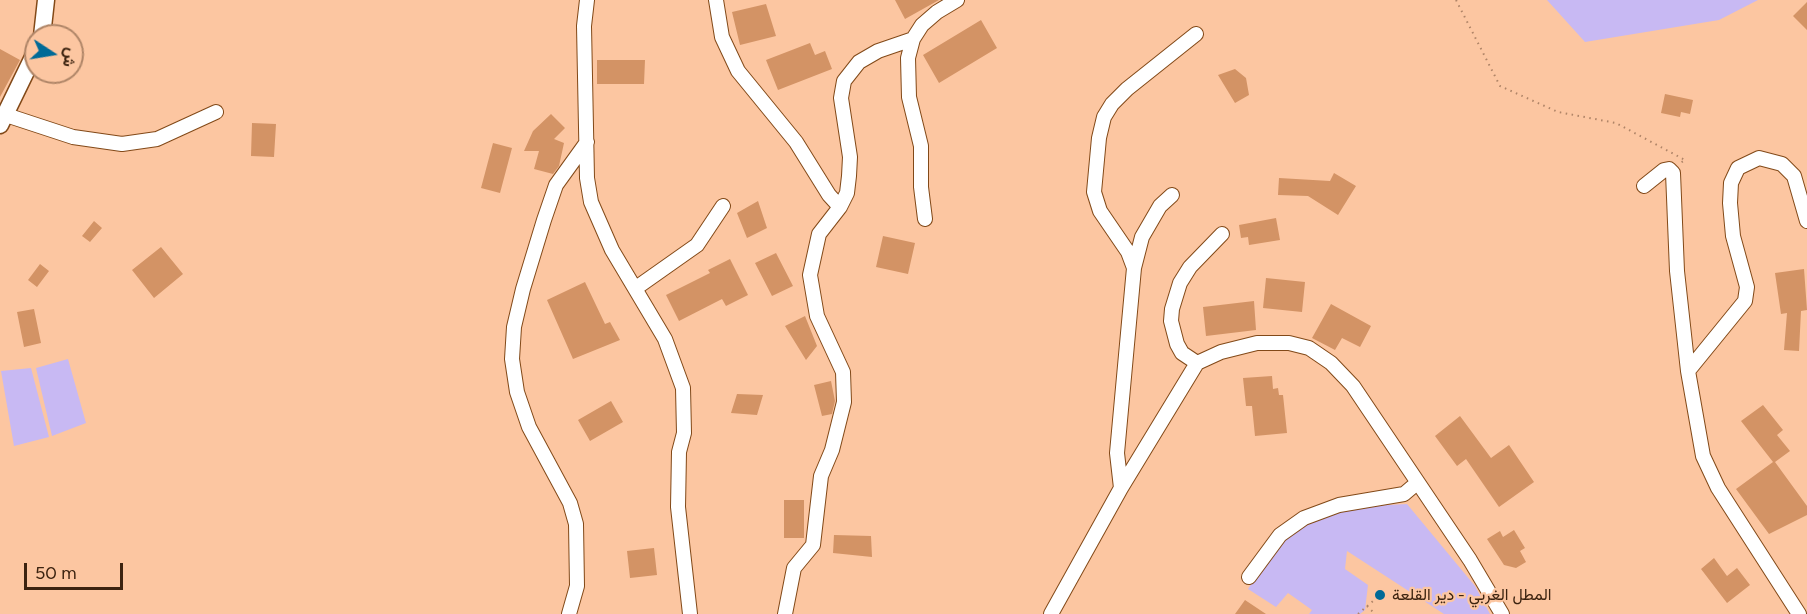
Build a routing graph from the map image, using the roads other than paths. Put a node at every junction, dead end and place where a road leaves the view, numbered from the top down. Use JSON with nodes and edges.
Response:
{"nodes":[{"id":1,"x":46,"y":0,"type":"edge"},
{"id":2,"x":587,"y":0,"type":"edge"},
{"id":3,"x":716,"y":0,"type":"edge"},
{"id":4,"x":957,"y":0,"type":"edge"},
{"id":5,"x":43,"y":24,"type":"edge"},
{"id":6,"x":1196,"y":34,"type":"dead end"},
{"id":7,"x":912,"y":39,"type":"junction"},
{"id":8,"x":24,"y":76,"type":"edge"},
{"id":9,"x":216,"y":112,"type":"dead end"},
{"id":10,"x":3,"y":120,"type":"edge"},
{"id":11,"x":587,"y":142,"type":"junction"},
{"id":12,"x":1644,"y":186,"type":"dead end"},
{"id":13,"x":1172,"y":195,"type":"dead end"},
{"id":14,"x":723,"y":206,"type":"dead end"},
{"id":15,"x":840,"y":207,"type":"junction"},
{"id":16,"x":925,"y":219,"type":"dead end"},
{"id":17,"x":1807,"y":221,"type":"edge"},
{"id":18,"x":1222,"y":234,"type":"dead end"},
{"id":19,"x":1134,"y":268,"type":"junction"},
{"id":20,"x":636,"y":288,"type":"junction"},
{"id":21,"x":1197,"y":363,"type":"junction"},
{"id":22,"x":1688,"y":370,"type":"junction"},
{"id":23,"x":1417,"y":483,"type":"junction"},
{"id":24,"x":1121,"y":488,"type":"junction"},
{"id":25,"x":1249,"y":577,"type":"dead end"},
{"id":26,"x":569,"y":614,"type":"edge"},
{"id":27,"x":690,"y":614,"type":"edge"},
{"id":28,"x":785,"y":614,"type":"edge"},
{"id":29,"x":1051,"y":614,"type":"edge"},
{"id":30,"x":1502,"y":614,"type":"edge"},
{"id":31,"x":1799,"y":614,"type":"edge"}],
"edges":[{"from":1,"to":5,"type":"main road"},
{"from":2,"to":11,"type":"street"},
{"from":3,"to":15,"type":"street"},
{"from":4,"to":7,"type":"street"},
{"from":6,"to":19,"type":"street"},
{"from":7,"to":15,"type":"street"},
{"from":7,"to":16,"type":"street"},
{"from":8,"to":10,"type":"main road"},
{"from":9,"to":10,"type":"street"},
{"from":11,"to":20,"type":"street"},
{"from":11,"to":26,"type":"street"},
{"from":12,"to":22,"type":"street"},
{"from":13,"to":19,"type":"street"},
{"from":14,"to":20,"type":"street"},
{"from":15,"to":28,"type":"street"},
{"from":17,"to":22,"type":"street"},
{"from":18,"to":21,"type":"street"},
{"from":19,"to":24,"type":"street"},
{"from":20,"to":27,"type":"street"},
{"from":21,"to":23,"type":"street"},
{"from":21,"to":24,"type":"street"},
{"from":22,"to":31,"type":"street"},
{"from":23,"to":25,"type":"street"},
{"from":23,"to":30,"type":"street"},
{"from":24,"to":29,"type":"street"}]}
